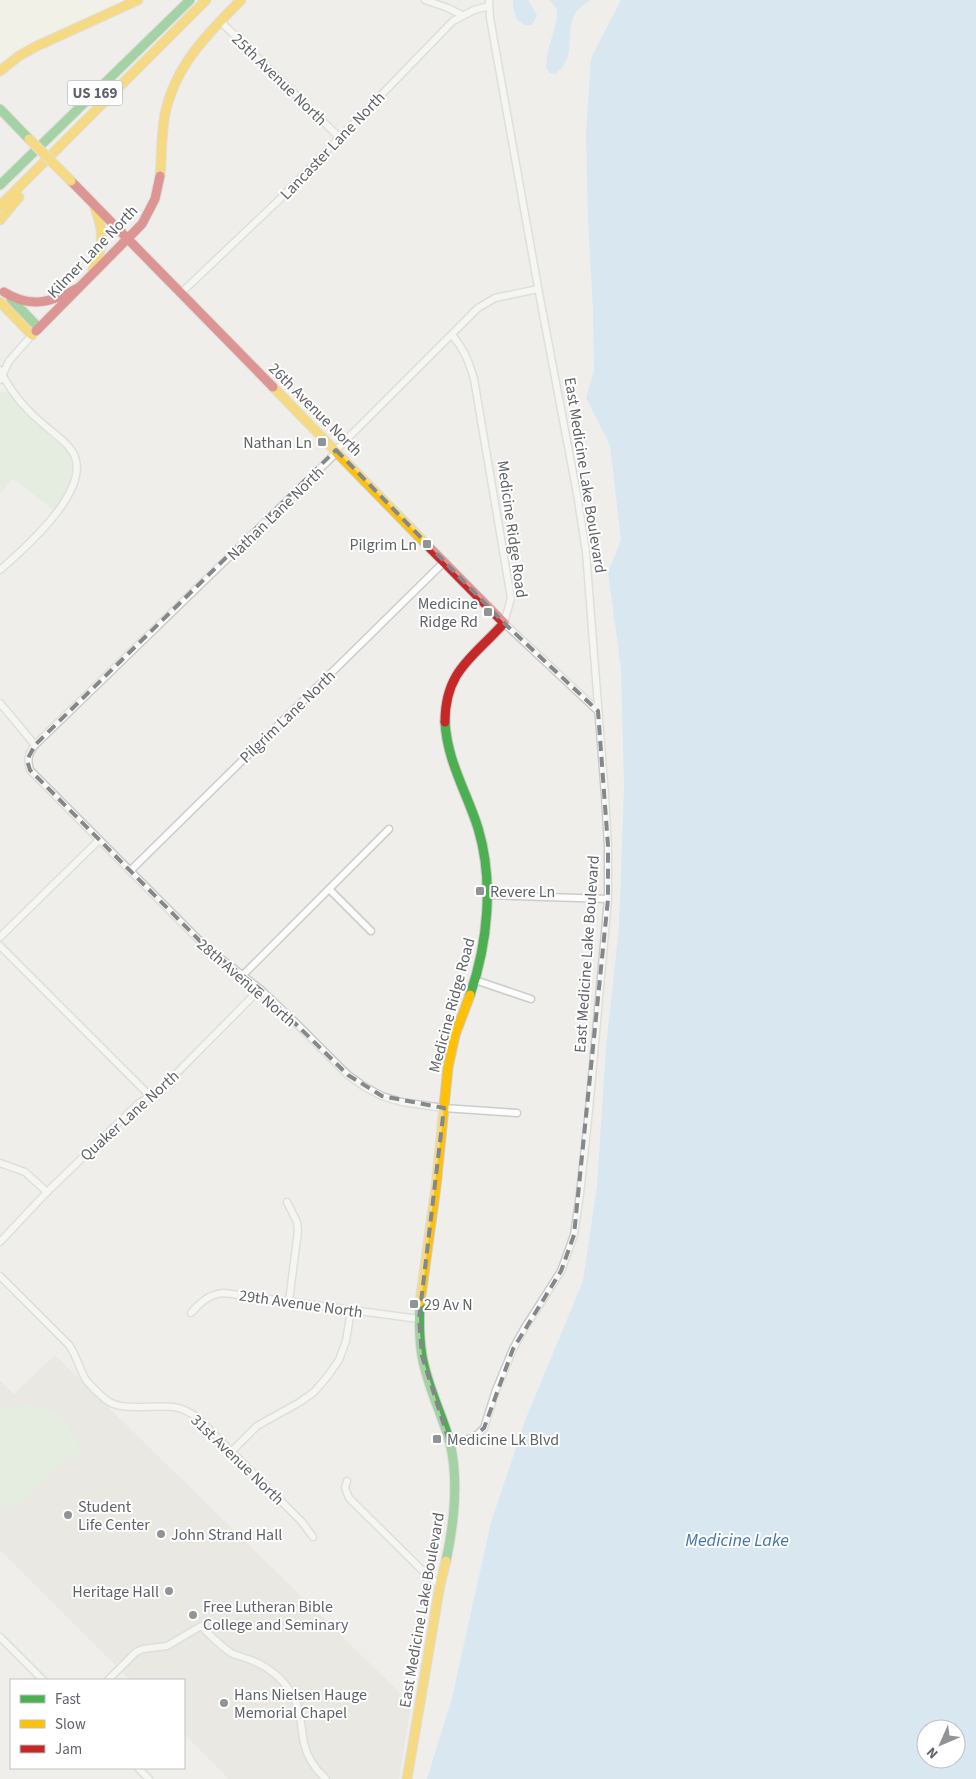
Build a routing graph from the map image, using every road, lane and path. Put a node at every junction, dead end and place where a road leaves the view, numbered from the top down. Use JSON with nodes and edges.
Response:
{"nodes":[{"id":1,"x":138,"y":0,"type":"edge"},
{"id":2,"x":190,"y":0,"type":"edge"},
{"id":3,"x":206,"y":0,"type":"edge"},
{"id":4,"x":240,"y":0,"type":"edge"},
{"id":5,"x":425,"y":0,"type":"edge"},
{"id":6,"x":489,"y":3,"type":"edge"},
{"id":7,"x":462,"y":15,"type":"junction"},
{"id":8,"x":220,"y":21,"type":"junction"},
{"id":9,"x":0,"y":71,"type":"edge"},
{"id":10,"x":0,"y":109,"type":"edge"},
{"id":11,"x":72,"y":134,"type":"junction"},
{"id":12,"x":340,"y":138,"type":"junction"},
{"id":13,"x":0,"y":185,"type":"edge"},
{"id":14,"x":93,"y":203,"type":"junction"},
{"id":15,"x":0,"y":206,"type":"edge"},
{"id":16,"x":0,"y":220,"type":"edge"},
{"id":17,"x":128,"y":238,"type":"junction"},
{"id":18,"x":88,"y":278,"type":"junction"},
{"id":19,"x":78,"y":288,"type":"junction"},
{"id":20,"x":538,"y":289,"type":"junction"},
{"id":21,"x":2,"y":290,"type":"edge"},
{"id":22,"x":181,"y":293,"type":"junction"},
{"id":23,"x":0,"y":302,"type":"edge"},
{"id":24,"x":39,"y":328,"type":"junction"},
{"id":25,"x":32,"y":335,"type":"junction"},
{"id":26,"x":452,"y":335,"type":"junction"},
{"id":27,"x":1,"y":375,"type":"edge"},
{"id":28,"x":336,"y":450,"type":"junction"},
{"id":29,"x":445,"y":561,"type":"junction"},
{"id":30,"x":0,"y":570,"type":"edge"},
{"id":31,"x":504,"y":622,"type":"junction"},
{"id":32,"x":0,"y":703,"type":"edge"},
{"id":33,"x":598,"y":711,"type":"junction"},
{"id":34,"x":35,"y":745,"type":"junction"},
{"id":35,"x":27,"y":760,"type":"joint"},
{"id":36,"x":389,"y":830,"type":"dead end"},
{"id":37,"x":99,"y":840,"type":"junction"},
{"id":38,"x":130,"y":871,"type":"junction"},
{"id":39,"x":330,"y":890,"type":"junction"},
{"id":40,"x":488,"y":895,"type":"junction"},
{"id":41,"x":608,"y":899,"type":"junction"},
{"id":42,"x":371,"y":931,"type":"dead end"},
{"id":43,"x":0,"y":937,"type":"edge"},
{"id":44,"x":0,"y":946,"type":"edge"},
{"id":45,"x":242,"y":976,"type":"junction"},
{"id":46,"x":475,"y":980,"type":"junction"},
{"id":47,"x":260,"y":989,"type":"junction"},
{"id":48,"x":531,"y":999,"type":"dead end"},
{"id":49,"x":150,"y":1096,"type":"junction"},
{"id":50,"x":444,"y":1108,"type":"junction"},
{"id":51,"x":517,"y":1114,"type":"dead end"},
{"id":52,"x":0,"y":1163,"type":"edge"},
{"id":53,"x":47,"y":1192,"type":"junction"},
{"id":54,"x":287,"y":1202,"type":"dead end"},
{"id":55,"x":0,"y":1242,"type":"edge"},
{"id":56,"x":0,"y":1276,"type":"edge"},
{"id":57,"x":289,"y":1301,"type":"junction"},
{"id":58,"x":352,"y":1310,"type":"junction"},
{"id":59,"x":191,"y":1313,"type":"dead end"},
{"id":60,"x":419,"y":1318,"type":"junction"},
{"id":61,"x":450,"y":1444,"type":"junction"},
{"id":62,"x":232,"y":1451,"type":"junction"},
{"id":63,"x":347,"y":1481,"type":"dead end"},
{"id":64,"x":313,"y":1537,"type":"dead end"},
{"id":65,"x":440,"y":1585,"type":"junction"},
{"id":66,"x":0,"y":1638,"type":"edge"},
{"id":67,"x":42,"y":1679,"type":"edge"},
{"id":68,"x":109,"y":1679,"type":"edge"},
{"id":69,"x":139,"y":1769,"type":"edge"},
{"id":70,"x":149,"y":1779,"type":"edge"},
{"id":71,"x":326,"y":1779,"type":"edge"},
{"id":72,"x":407,"y":1779,"type":"edge"}],
"edges":[{"from":1,"to":9,"type":"main road"},
{"from":2,"to":13,"type":"main road","number":"US 169"},
{"from":3,"to":11,"type":"main road","number":"US 169"},
{"from":4,"to":8,"type":"main road","name":"Kilmer Lane North"},
{"from":5,"to":7,"type":"street"},
{"from":6,"to":7,"type":"street","name":"Lancaster Lane North"},
{"from":6,"to":20,"type":"street","name":"East Medicine Lake Boulevard"},
{"from":7,"to":12,"type":"street","name":"Lancaster Lane North"},
{"from":8,"to":12,"type":"street","name":"25th Avenue North"},
{"from":8,"to":17,"type":"main road","name":"Kilmer Lane North"},
{"from":10,"to":14,"type":"main road","name":"26th Avenue North","bridge":true},
{"from":11,"to":15,"type":"main road","number":"US 169"},
{"from":11,"to":16,"type":"main road"},
{"from":12,"to":22,"type":"street","name":"Lancaster Lane North"},
{"from":14,"to":17,"type":"main road","name":"26th Avenue North"},
{"from":14,"to":18,"type":"main road"},
{"from":17,"to":18,"type":"main road","name":"Kilmer Lane North"},
{"from":17,"to":22,"type":"main road","name":"26th Avenue North"},
{"from":18,"to":19,"type":"main road","name":"Kilmer Lane North"},
{"from":19,"to":21,"type":"main road"},
{"from":19,"to":24,"type":"main road","name":"Kilmer Lane North"},
{"from":20,"to":26,"type":"street","name":"Nathan Lane North"},
{"from":20,"to":33,"type":"street","name":"East Medicine Lake Boulevard"},
{"from":21,"to":24,"type":"main road"},
{"from":22,"to":28,"type":"main road","name":"26th Avenue North"},
{"from":23,"to":25,"type":"main road"},
{"from":24,"to":25,"type":"main road","name":"Kilmer Lane North"},
{"from":25,"to":27,"type":"street","name":"Kilmer Lane North"},
{"from":26,"to":28,"type":"street","name":"Nathan Lane North"},
{"from":26,"to":31,"type":"street","name":"Medicine Ridge Road"},
{"from":27,"to":30,"type":"street"},
{"from":28,"to":29,"type":"main road","name":"26th Avenue North"},
{"from":28,"to":34,"type":"street","name":"Nathan Lane North"},
{"from":29,"to":31,"type":"main road","name":"26th Avenue North"},
{"from":29,"to":38,"type":"street","name":"Pilgrim Lane North"},
{"from":31,"to":33,"type":"street","name":"26th Avenue North"},
{"from":31,"to":40,"type":"main road","name":"Medicine Ridge Road"},
{"from":32,"to":34,"type":"street"},
{"from":33,"to":41,"type":"street","name":"East Medicine Lake Boulevard"},
{"from":34,"to":35,"type":"street","name":"Nathan Lane North"},
{"from":35,"to":37,"type":"street","name":"28th Avenue North"},
{"from":36,"to":39,"type":"street"},
{"from":37,"to":38,"type":"street","name":"28th Avenue North"},
{"from":37,"to":43,"type":"street"},
{"from":38,"to":45,"type":"street","name":"28th Avenue North"},
{"from":39,"to":42,"type":"street"},
{"from":39,"to":45,"type":"street"},
{"from":40,"to":41,"type":"street"},
{"from":40,"to":46,"type":"main road","name":"Medicine Ridge Road"},
{"from":41,"to":61,"type":"street","name":"East Medicine Lake Boulevard"},
{"from":44,"to":49,"type":"street"},
{"from":45,"to":47,"type":"street","name":"28th Avenue North"},
{"from":46,"to":48,"type":"street"},
{"from":46,"to":50,"type":"main road","name":"Medicine Ridge Road"},
{"from":47,"to":49,"type":"street","name":"Quaker Lane North"},
{"from":47,"to":50,"type":"street","name":"28th Avenue North"},
{"from":49,"to":53,"type":"street","name":"Quaker Lane North"},
{"from":50,"to":51,"type":"street","name":"28th Avenue North"},
{"from":50,"to":60,"type":"main road","name":"Medicine Ridge Road"},
{"from":52,"to":53,"type":"street"},
{"from":53,"to":55,"type":"street","name":"Quaker Lane North"},
{"from":54,"to":57,"type":"street"},
{"from":56,"to":62,"type":"street","name":"31st Avenue North"},
{"from":57,"to":58,"type":"street","name":"29th Avenue North"},
{"from":57,"to":59,"type":"street","name":"29th Avenue North"},
{"from":58,"to":60,"type":"street","name":"29th Avenue North"},
{"from":58,"to":62,"type":"street"},
{"from":60,"to":61,"type":"main road","name":"Medicine Ridge Road"},
{"from":61,"to":65,"type":"main road","name":"East Medicine Lake Boulevard"},
{"from":62,"to":64,"type":"street","name":"31st Avenue North"},
{"from":63,"to":65,"type":"street"},
{"from":65,"to":72,"type":"main road","name":"East Medicine Lake Boulevard"},
{"from":66,"to":67,"type":"street"},
{"from":68,"to":71,"type":"street"},
{"from":69,"to":70,"type":"street"}]}
